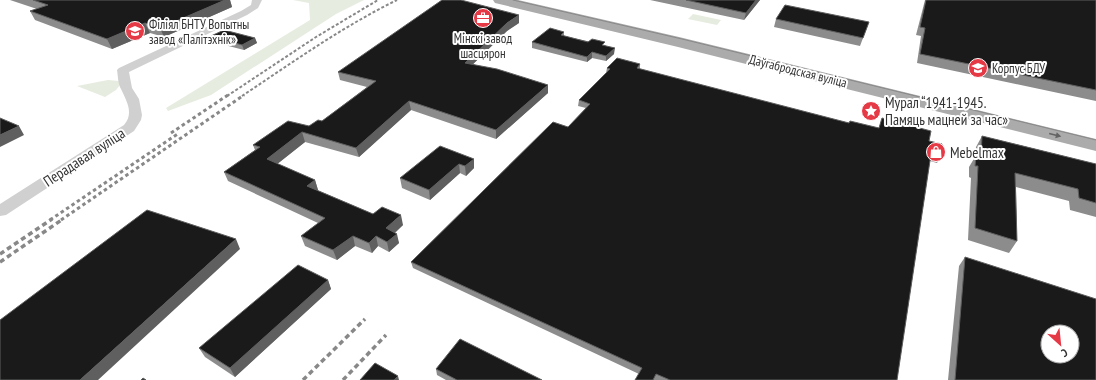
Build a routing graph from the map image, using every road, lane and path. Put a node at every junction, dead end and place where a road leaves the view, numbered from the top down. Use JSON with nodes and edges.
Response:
{"nodes":[{"id":1,"x":257,"y":0,"type":"edge"},
{"id":2,"x":500,"y":0,"type":"edge"},
{"id":3,"x":530,"y":0,"type":"edge"},
{"id":4,"x":1096,"y":132,"type":"edge"},
{"id":5,"x":1096,"y":145,"type":"edge"},
{"id":6,"x":0,"y":211,"type":"edge"}],
"edges":[{"from":1,"to":6,"type":"street","name":"Перадавая вуліца"},
{"from":2,"to":5,"type":"main road","name":"Даўгабродская вуліца","one_way":true},
{"from":3,"to":4,"type":"main road","name":"Даўгабродская вуліца"}]}
